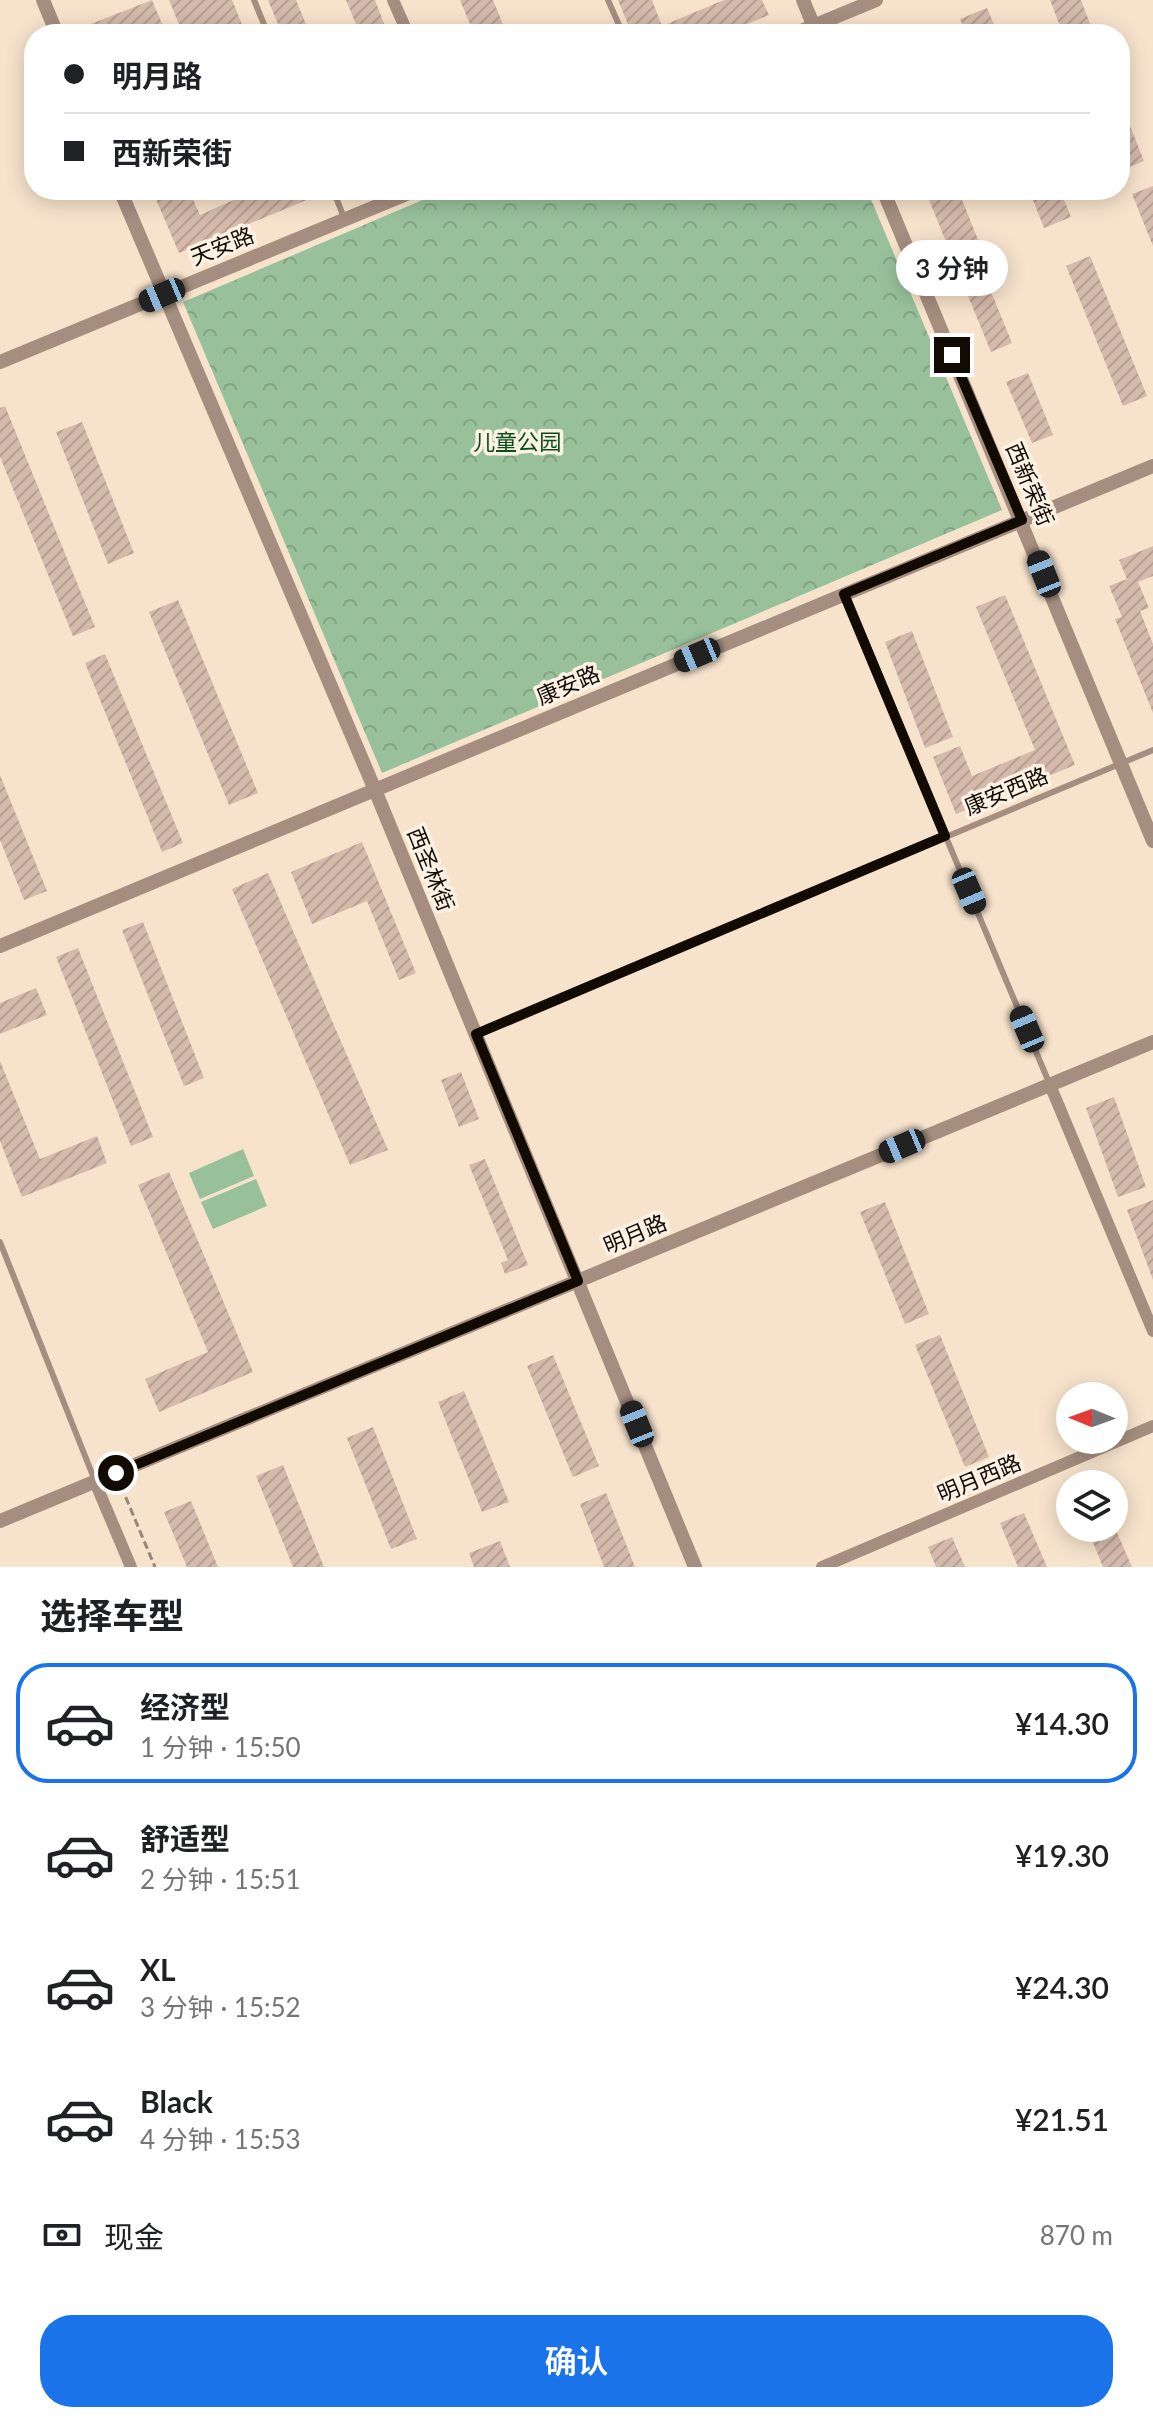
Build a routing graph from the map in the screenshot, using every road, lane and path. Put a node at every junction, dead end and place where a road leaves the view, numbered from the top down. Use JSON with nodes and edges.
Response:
{"nodes":[{"id":1,"x":254,"y":0,"type":"edge"},
{"id":2,"x":393,"y":0,"type":"edge"},
{"id":3,"x":608,"y":0,"type":"edge"},
{"id":4,"x":803,"y":0,"type":"edge"},
{"id":5,"x":876,"y":0,"type":"edge"},
{"id":6,"x":48,"y":1,"type":"edge"},
{"id":7,"x":54,"y":24,"type":"edge"},
{"id":8,"x":264,"y":24,"type":"edge"},
{"id":9,"x":404,"y":24,"type":"edge"},
{"id":10,"x":619,"y":24,"type":"edge"},
{"id":11,"x":813,"y":24,"type":"edge"},
{"id":12,"x":828,"y":24,"type":"edge"},
{"id":13,"x":124,"y":200,"type":"edge"},
{"id":14,"x":337,"y":200,"type":"edge"},
{"id":15,"x":392,"y":200,"type":"edge"},
{"id":16,"x":887,"y":200,"type":"edge"},
{"id":17,"x":345,"y":220,"type":"junction"},
{"id":18,"x":162,"y":295,"type":"junction"},
{"id":19,"x":0,"y":362,"type":"edge"},
{"id":20,"x":1153,"y":466,"type":"edge"},
{"id":21,"x":1022,"y":520,"type":"junction"},
{"id":22,"x":844,"y":594,"type":"junction"},
{"id":23,"x":1153,"y":750,"type":"edge"},
{"id":24,"x":1121,"y":763,"type":"junction"},
{"id":25,"x":375,"y":790,"type":"junction"},
{"id":26,"x":945,"y":836,"type":"junction"},
{"id":27,"x":1153,"y":841,"type":"edge"},
{"id":28,"x":0,"y":946,"type":"edge"},
{"id":29,"x":476,"y":1034,"type":"junction"},
{"id":30,"x":1153,"y":1042,"type":"edge"},
{"id":31,"x":1050,"y":1085,"type":"junction"},
{"id":32,"x":0,"y":1242,"type":"edge"},
{"id":33,"x":578,"y":1281,"type":"junction"},
{"id":34,"x":1153,"y":1331,"type":"edge"},
{"id":35,"x":1153,"y":1426,"type":"edge"},
{"id":36,"x":116,"y":1473,"type":"junction"},
{"id":37,"x":95,"y":1482,"type":"junction"},
{"id":38,"x":0,"y":1521,"type":"edge"},
{"id":39,"x":131,"y":1567,"type":"edge"},
{"id":40,"x":155,"y":1567,"type":"edge"},
{"id":41,"x":695,"y":1567,"type":"edge"},
{"id":42,"x":822,"y":1567,"type":"edge"}],
"edges":[{"from":1,"to":8,"type":"lane"},
{"from":2,"to":9,"type":"street"},
{"from":3,"to":10,"type":"lane"},
{"from":4,"to":11,"type":"street"},
{"from":5,"to":12,"type":"street"},
{"from":6,"to":7,"type":"street"},
{"from":13,"to":18,"type":"street","name":"西圣林街"},
{"from":14,"to":17,"type":"lane"},
{"from":15,"to":17,"type":"street","name":"天安路"},
{"from":16,"to":21,"type":"street","name":"西新荣街"},
{"from":17,"to":18,"type":"street","name":"天安路"},
{"from":18,"to":19,"type":"street","name":"天安路"},
{"from":18,"to":25,"type":"street","name":"西圣林街"},
{"from":20,"to":21,"type":"street","name":"康安路"},
{"from":21,"to":22,"type":"street","name":"康安路"},
{"from":21,"to":24,"type":"street","name":"西新荣街"},
{"from":22,"to":25,"type":"street","name":"康安路"},
{"from":22,"to":26,"type":"lane"},
{"from":23,"to":24,"type":"lane","name":"康安西路"},
{"from":24,"to":26,"type":"lane","name":"康安西路"},
{"from":24,"to":27,"type":"street","name":"西新荣街"},
{"from":25,"to":28,"type":"street","name":"康安路"},
{"from":25,"to":29,"type":"street","name":"西圣林街"},
{"from":26,"to":29,"type":"lane","name":"康安西路"},
{"from":26,"to":31,"type":"lane"},
{"from":29,"to":33,"type":"street","name":"西圣林街"},
{"from":30,"to":31,"type":"street","name":"明月路"},
{"from":31,"to":33,"type":"street","name":"明月路"},
{"from":31,"to":34,"type":"street"},
{"from":32,"to":37,"type":"lane"},
{"from":33,"to":36,"type":"street","name":"明月路"},
{"from":33,"to":41,"type":"street","name":"西圣林街"},
{"from":35,"to":42,"type":"street","name":"明月西路"},
{"from":36,"to":37,"type":"street","name":"明月路"},
{"from":36,"to":40,"type":"path"},
{"from":37,"to":38,"type":"street","name":"明月路"},
{"from":37,"to":39,"type":"street"}]}
